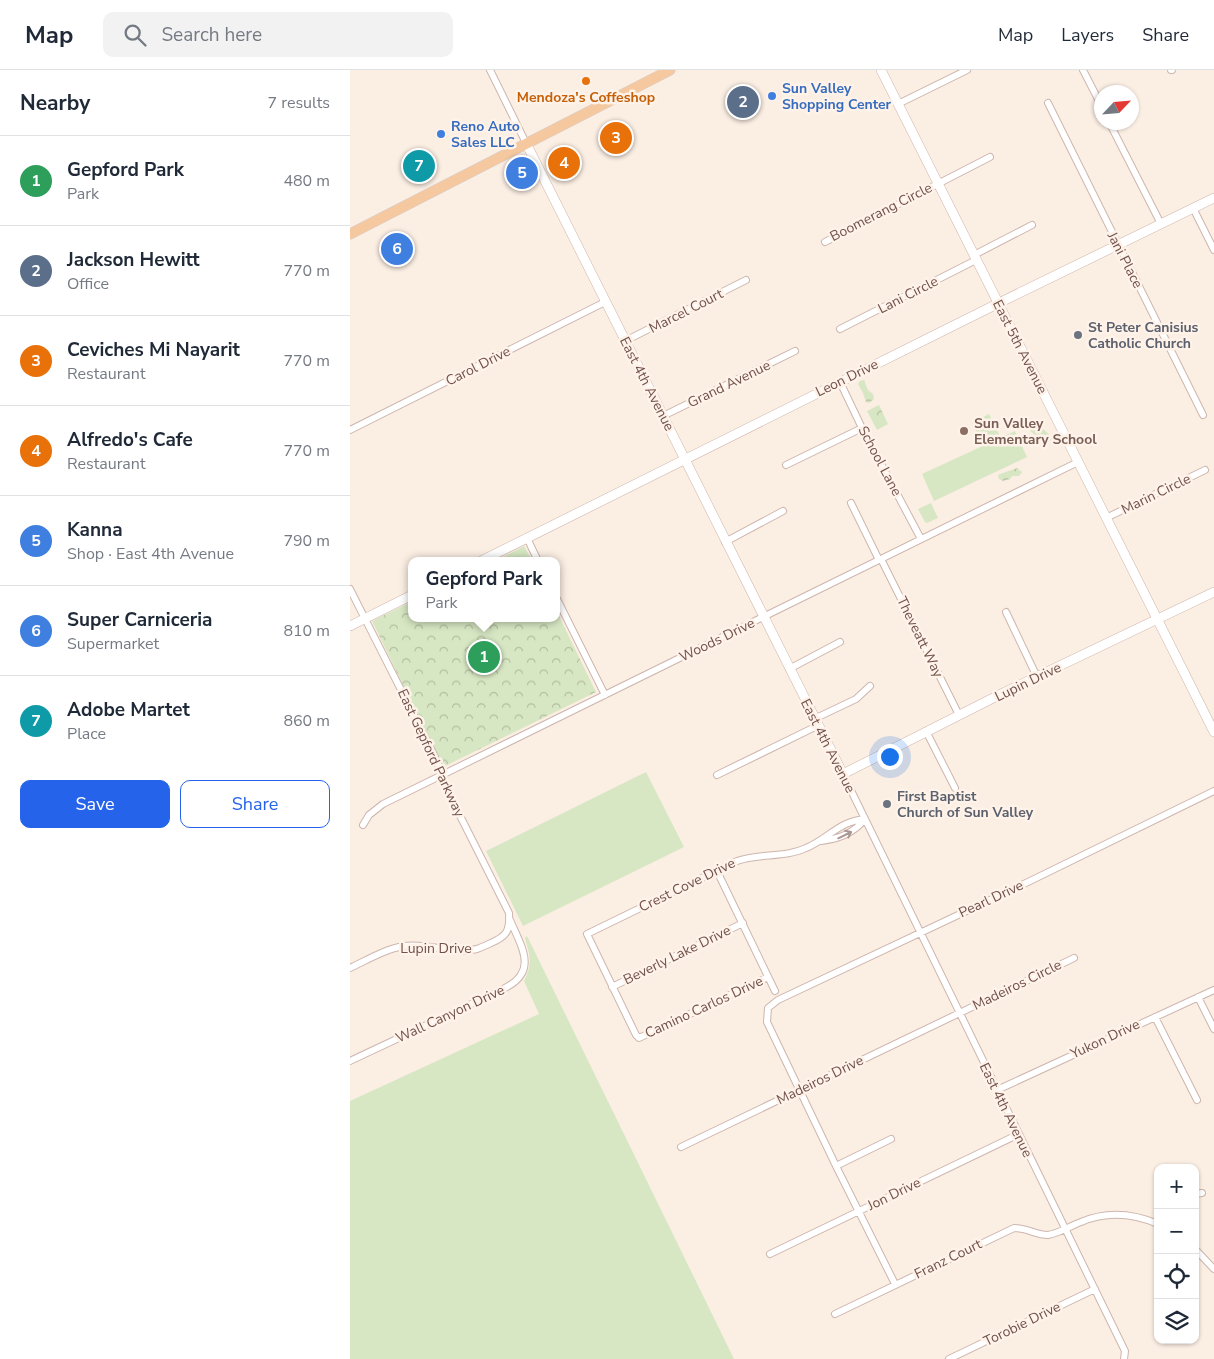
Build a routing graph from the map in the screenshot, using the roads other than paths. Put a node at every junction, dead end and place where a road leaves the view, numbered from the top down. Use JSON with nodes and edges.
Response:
{"nodes":[{"id":1,"x":490,"y":70,"type":"edge"},
{"id":2,"x":670,"y":70,"type":"edge"},
{"id":3,"x":881,"y":70,"type":"edge"},
{"id":4,"x":967,"y":70,"type":"edge"},
{"id":5,"x":1083,"y":70,"type":"edge"},
{"id":6,"x":1094,"y":91,"type":"edge"},
{"id":7,"x":1048,"y":103,"type":"dead end"},
{"id":8,"x":898,"y":104,"type":"junction"},
{"id":9,"x":1113,"y":130,"type":"edge"},
{"id":10,"x":526,"y":144,"type":"junction"},
{"id":11,"x":990,"y":157,"type":"dead end"},
{"id":12,"x":938,"y":184,"type":"junction"},
{"id":13,"x":1214,"y":198,"type":"edge"},
{"id":14,"x":1193,"y":208,"type":"junction"},
{"id":15,"x":1161,"y":224,"type":"junction"},
{"id":16,"x":1032,"y":225,"type":"dead end"},
{"id":17,"x":350,"y":234,"type":"edge"},
{"id":18,"x":824,"y":242,"type":"dead end"},
{"id":19,"x":1118,"y":245,"type":"junction"},
{"id":20,"x":1214,"y":250,"type":"edge"},
{"id":21,"x":975,"y":258,"type":"junction"},
{"id":22,"x":746,"y":280,"type":"dead end"},
{"id":23,"x":606,"y":302,"type":"junction"},
{"id":24,"x":998,"y":303,"type":"junction"},
{"id":25,"x":840,"y":329,"type":"dead end"},
{"id":26,"x":625,"y":341,"type":"junction"},
{"id":27,"x":795,"y":351,"type":"dead end"},
{"id":28,"x":840,"y":382,"type":"junction"},
{"id":29,"x":1203,"y":415,"type":"dead end"},
{"id":30,"x":663,"y":416,"type":"junction"},
{"id":31,"x":862,"y":428,"type":"junction"},
{"id":32,"x":350,"y":430,"type":"edge"},
{"id":33,"x":685,"y":459,"type":"junction"},
{"id":34,"x":1078,"y":462,"type":"junction"},
{"id":35,"x":786,"y":465,"type":"dead end"},
{"id":36,"x":1205,"y":470,"type":"dead end"},
{"id":37,"x":851,"y":503,"type":"dead end"},
{"id":38,"x":783,"y":511,"type":"dead end"},
{"id":39,"x":1106,"y":518,"type":"junction"},
{"id":40,"x":527,"y":538,"type":"junction"},
{"id":41,"x":921,"y":539,"type":"junction"},
{"id":42,"x":725,"y":542,"type":"junction"},
{"id":43,"x":489,"y":557,"type":"edge"},
{"id":44,"x":536,"y":557,"type":"edge"},
{"id":45,"x":880,"y":559,"type":"junction"},
{"id":46,"x":350,"y":589,"type":"edge"},
{"id":47,"x":1214,"y":592,"type":"edge"},
{"id":48,"x":408,"y":597,"type":"edge"},
{"id":49,"x":560,"y":605,"type":"edge"},
{"id":50,"x":1006,"y":612,"type":"dead end"},
{"id":51,"x":763,"y":617,"type":"junction"},
{"id":52,"x":365,"y":619,"type":"junction"},
{"id":53,"x":1157,"y":619,"type":"junction"},
{"id":54,"x":350,"y":626,"type":"edge"},
{"id":55,"x":840,"y":642,"type":"dead end"},
{"id":56,"x":789,"y":669,"type":"junction"},
{"id":57,"x":1037,"y":677,"type":"junction"},
{"id":58,"x":870,"y":686,"type":"dead end"},
{"id":59,"x":605,"y":695,"type":"junction"},
{"id":60,"x":959,"y":715,"type":"junction"},
{"id":61,"x":816,"y":722,"type":"junction"},
{"id":62,"x":926,"y":731,"type":"junction"},
{"id":63,"x":1214,"y":732,"type":"edge"},
{"id":64,"x":843,"y":774,"type":"junction"},
{"id":65,"x":717,"y":775,"type":"dead end"},
{"id":66,"x":440,"y":776,"type":"junction"},
{"id":67,"x":955,"y":788,"type":"dead end"},
{"id":68,"x":1214,"y":791,"type":"edge"},
{"id":69,"x":865,"y":819,"type":"junction"},
{"id":70,"x":364,"y":824,"type":"dead end"},
{"id":71,"x":717,"y":871,"type":"junction"},
{"id":72,"x":510,"y":919,"type":"junction"},
{"id":73,"x":742,"y":923,"type":"junction"},
{"id":74,"x":919,"y":932,"type":"junction"},
{"id":75,"x":1074,"y":958,"type":"dead end"},
{"id":76,"x":350,"y":968,"type":"edge"},
{"id":77,"x":768,"y":977,"type":"junction"},
{"id":78,"x":612,"y":987,"type":"junction"},
{"id":79,"x":1214,"y":990,"type":"edge"},
{"id":80,"x":775,"y":991,"type":"dead end"},
{"id":81,"x":1198,"y":998,"type":"junction"},
{"id":82,"x":959,"y":1013,"type":"junction"},
{"id":83,"x":1155,"y":1017,"type":"junction"},
{"id":84,"x":1214,"y":1029,"type":"edge"},
{"id":85,"x":350,"y":1060,"type":"edge"},
{"id":86,"x":800,"y":1090,"type":"junction"},
{"id":87,"x":997,"y":1090,"type":"junction"},
{"id":88,"x":1196,"y":1100,"type":"dead end"},
{"id":89,"x":1019,"y":1134,"type":"junction"},
{"id":90,"x":892,"y":1139,"type":"dead end"},
{"id":91,"x":681,"y":1147,"type":"dead end"},
{"id":92,"x":836,"y":1166,"type":"junction"},
{"id":93,"x":859,"y":1211,"type":"junction"},
{"id":94,"x":1154,"y":1222,"type":"edge"},
{"id":95,"x":1065,"y":1229,"type":"junction"},
{"id":96,"x":1199,"y":1253,"type":"edge"},
{"id":97,"x":770,"y":1254,"type":"dead end"},
{"id":98,"x":1214,"y":1269,"type":"edge"},
{"id":99,"x":895,"y":1284,"type":"junction"},
{"id":100,"x":1095,"y":1289,"type":"junction"},
{"id":101,"x":834,"y":1314,"type":"dead end"},
{"id":102,"x":949,"y":1359,"type":"edge"},
{"id":103,"x":1124,"y":1359,"type":"edge"}],
"edges":[{"from":1,"to":10,"type":"street"},
{"from":2,"to":10,"type":"main road"},
{"from":3,"to":8,"type":"street","name":"East 5th Avenue"},
{"from":4,"to":8,"type":"street"},
{"from":5,"to":6,"type":"street"},
{"from":7,"to":19,"type":"street","name":"Jani Place"},
{"from":8,"to":12,"type":"street","name":"East 5th Avenue"},
{"from":9,"to":15,"type":"street"},
{"from":10,"to":17,"type":"main road"},
{"from":10,"to":23,"type":"street","name":"East 4th Avenue"},
{"from":11,"to":12,"type":"street","name":"Boomerang Circle"},
{"from":12,"to":18,"type":"street","name":"Boomerang Circle"},
{"from":12,"to":21,"type":"street","name":"East 5th Avenue"},
{"from":13,"to":14,"type":"street","name":"Leon Drive"},
{"from":14,"to":15,"type":"street","name":"Leon Drive"},
{"from":14,"to":20,"type":"street"},
{"from":15,"to":19,"type":"street","name":"Leon Drive"},
{"from":16,"to":21,"type":"street","name":"Lani Circle"},
{"from":19,"to":24,"type":"street","name":"Leon Drive"},
{"from":19,"to":29,"type":"street","name":"Jani Place"},
{"from":21,"to":24,"type":"street","name":"East 5th Avenue"},
{"from":21,"to":25,"type":"street","name":"Lani Circle"},
{"from":22,"to":26,"type":"street","name":"Marcel Court"},
{"from":23,"to":26,"type":"street","name":"East 4th Avenue"},
{"from":23,"to":32,"type":"street","name":"Carol Drive"},
{"from":24,"to":28,"type":"street","name":"Leon Drive"},
{"from":24,"to":34,"type":"street","name":"East 5th Avenue"},
{"from":26,"to":30,"type":"street","name":"East 4th Avenue"},
{"from":27,"to":30,"type":"street","name":"Grand Avenue"},
{"from":28,"to":31,"type":"street","name":"School Lane"},
{"from":28,"to":33,"type":"street","name":"Leon Drive"},
{"from":30,"to":33,"type":"street","name":"East 4th Avenue"},
{"from":31,"to":35,"type":"street"},
{"from":31,"to":41,"type":"street","name":"School Lane"},
{"from":33,"to":40,"type":"street","name":"Leon Drive"},
{"from":33,"to":42,"type":"street","name":"East 4th Avenue"},
{"from":34,"to":39,"type":"street","name":"East 5th Avenue"},
{"from":34,"to":41,"type":"street","name":"Woods Drive"},
{"from":36,"to":39,"type":"street","name":"Marin Circle"},
{"from":37,"to":45,"type":"street","name":"Theveatt Way"},
{"from":38,"to":42,"type":"street"},
{"from":39,"to":53,"type":"street","name":"East 5th Avenue"},
{"from":40,"to":43,"type":"street","name":"Leon Drive"},
{"from":40,"to":44,"type":"street"},
{"from":41,"to":45,"type":"street","name":"Woods Drive"},
{"from":42,"to":51,"type":"street","name":"East 4th Avenue"},
{"from":45,"to":51,"type":"street","name":"Woods Drive"},
{"from":45,"to":60,"type":"street","name":"Theveatt Way"},
{"from":46,"to":52,"type":"street","name":"East Gepford Parkway"},
{"from":47,"to":53,"type":"street","name":"Lupin Drive"},
{"from":48,"to":52,"type":"street"},
{"from":49,"to":59,"type":"street"},
{"from":50,"to":57,"type":"street"},
{"from":51,"to":56,"type":"street","name":"East 4th Avenue"},
{"from":51,"to":59,"type":"street","name":"Woods Drive"},
{"from":52,"to":54,"type":"street"},
{"from":52,"to":66,"type":"street","name":"East Gepford Parkway"},
{"from":53,"to":57,"type":"street","name":"Lupin Drive"},
{"from":53,"to":63,"type":"street","name":"East 5th Avenue"},
{"from":55,"to":56,"type":"street"},
{"from":56,"to":61,"type":"street","name":"East 4th Avenue"},
{"from":57,"to":60,"type":"street","name":"Lupin Drive"},
{"from":58,"to":61,"type":"street"},
{"from":59,"to":66,"type":"street","name":"Woods Drive"},
{"from":60,"to":62,"type":"street","name":"Lupin Drive"},
{"from":61,"to":64,"type":"street","name":"East 4th Avenue"},
{"from":61,"to":65,"type":"street"},
{"from":62,"to":64,"type":"street","name":"Lupin Drive"},
{"from":62,"to":67,"type":"street"},
{"from":64,"to":69,"type":"street","name":"East 4th Avenue"},
{"from":66,"to":70,"type":"street","name":"Woods Drive"},
{"from":66,"to":72,"type":"street","name":"East Gepford Parkway"},
{"from":68,"to":74,"type":"street","name":"Pearl Drive"},
{"from":69,"to":71,"type":"street","name":"Crest Cove Drive"},
{"from":69,"to":74,"type":"street","name":"East 4th Avenue"},
{"from":71,"to":73,"type":"street"},
{"from":71,"to":78,"type":"street","name":"Crest Cove Drive"},
{"from":72,"to":76,"type":"street","name":"Lupin Drive"},
{"from":72,"to":85,"type":"street","name":"Wall Canyon Drive"},
{"from":73,"to":77,"type":"street"},
{"from":73,"to":78,"type":"street","name":"Beverly Lake Drive"},
{"from":74,"to":82,"type":"street","name":"East 4th Avenue"},
{"from":74,"to":86,"type":"street","name":"Pearl Drive"},
{"from":75,"to":82,"type":"street","name":"Madeiros Circle"},
{"from":77,"to":78,"type":"street","name":"Camino Carlos Drive"},
{"from":77,"to":80,"type":"street"},
{"from":79,"to":81,"type":"street","name":"Yukon Drive"},
{"from":81,"to":83,"type":"street","name":"Yukon Drive"},
{"from":81,"to":84,"type":"street"},
{"from":82,"to":86,"type":"street","name":"Madeiros Drive"},
{"from":82,"to":87,"type":"street","name":"East 4th Avenue"},
{"from":83,"to":87,"type":"street","name":"Yukon Drive"},
{"from":83,"to":88,"type":"street"},
{"from":86,"to":91,"type":"street","name":"Madeiros Drive"},
{"from":86,"to":92,"type":"street"},
{"from":87,"to":89,"type":"street","name":"East 4th Avenue"},
{"from":89,"to":93,"type":"street","name":"Jon Drive"},
{"from":89,"to":95,"type":"street","name":"East 4th Avenue"},
{"from":90,"to":92,"type":"street"},
{"from":92,"to":93,"type":"street"},
{"from":93,"to":97,"type":"street","name":"Jon Drive"},
{"from":93,"to":99,"type":"street"},
{"from":94,"to":95,"type":"street","name":"Franz Court"},
{"from":95,"to":99,"type":"street","name":"Franz Court"},
{"from":95,"to":100,"type":"street","name":"East 4th Avenue"},
{"from":96,"to":98,"type":"street"},
{"from":99,"to":101,"type":"street","name":"Franz Court"},
{"from":100,"to":102,"type":"street","name":"Torobie Drive"},
{"from":100,"to":103,"type":"street","name":"East 4th Avenue"}]}
